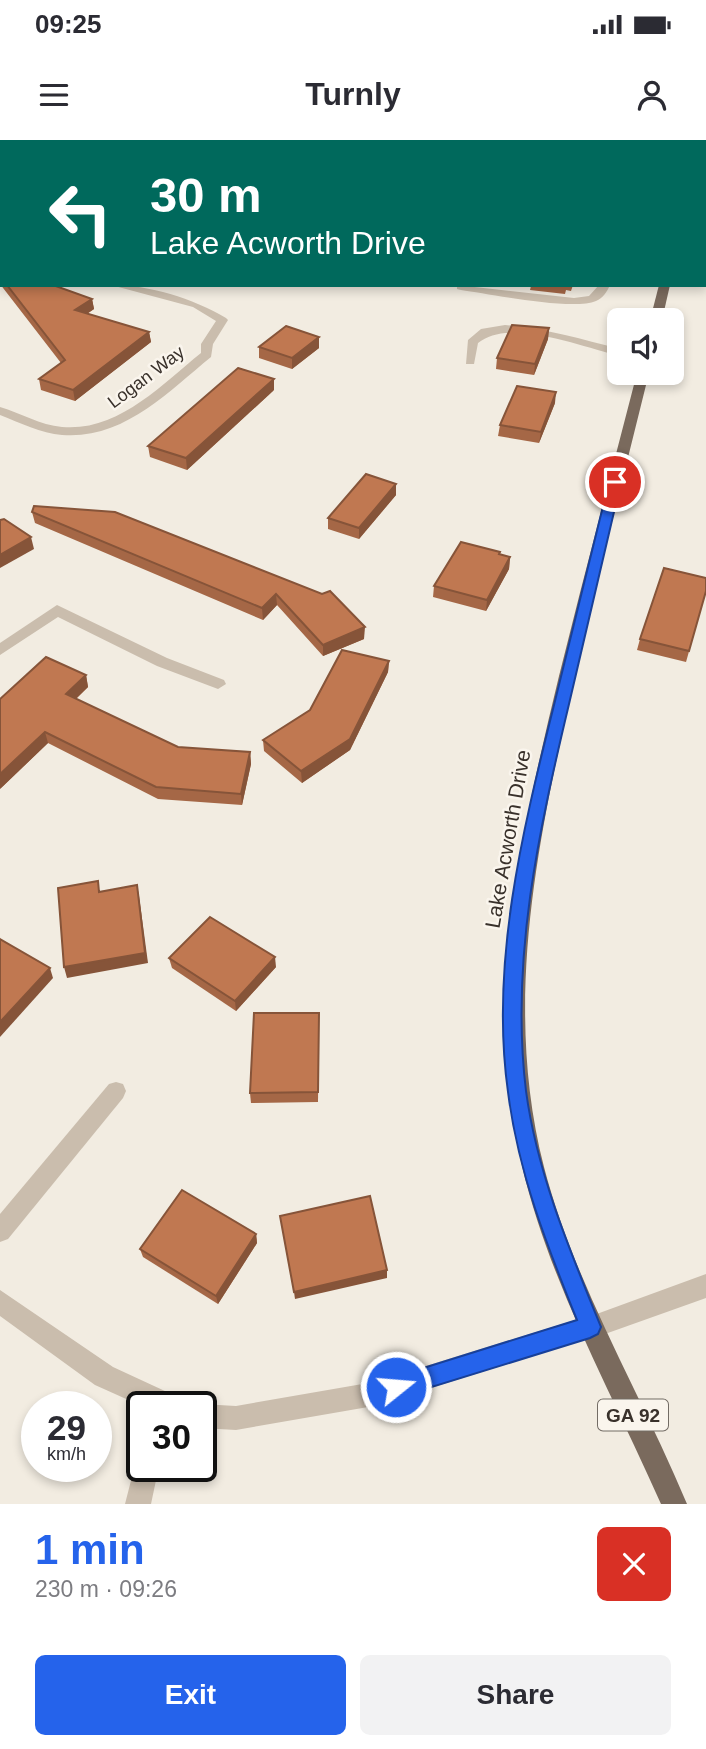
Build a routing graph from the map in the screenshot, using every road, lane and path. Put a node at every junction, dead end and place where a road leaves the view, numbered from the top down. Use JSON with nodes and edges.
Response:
{"nodes":[{"id":1,"x":124,"y":287,"type":"edge"},
{"id":2,"x":465,"y":287,"type":"edge"},
{"id":3,"x":604,"y":287,"type":"edge"},
{"id":4,"x":664,"y":287,"type":"edge"},
{"id":5,"x":659,"y":308,"type":"edge"},
{"id":6,"x":607,"y":350,"type":"edge"},
{"id":7,"x":470,"y":361,"type":"dead end"},
{"id":8,"x":640,"y":385,"type":"edge"},
{"id":9,"x":0,"y":411,"type":"edge"},
{"id":10,"x":0,"y":650,"type":"edge"},
{"id":11,"x":218,"y":684,"type":"dead end"},
{"id":12,"x":116,"y":1091,"type":"dead end"},
{"id":13,"x":0,"y":1231,"type":"edge"},
{"id":14,"x":706,"y":1286,"type":"edge"},
{"id":15,"x":0,"y":1301,"type":"edge"},
{"id":16,"x":590,"y":1327,"type":"junction"},
{"id":17,"x":134,"y":1391,"type":"edge"},
{"id":18,"x":217,"y":1417,"type":"edge"},
{"id":19,"x":143,"y":1482,"type":"edge"},
{"id":20,"x":138,"y":1504,"type":"edge"},
{"id":21,"x":674,"y":1504,"type":"edge"}],
"edges":[{"from":1,"to":9,"type":"street","name":"Logan Way"},
{"from":2,"to":3,"type":"street"},
{"from":4,"to":5,"type":"main road"},
{"from":6,"to":7,"type":"street"},
{"from":8,"to":16,"type":"main road","name":"Lake Acworth Drive","number":"GA 92"},
{"from":10,"to":11,"type":"street"},
{"from":12,"to":13,"type":"street"},
{"from":14,"to":16,"type":"street"},
{"from":15,"to":17,"type":"street"},
{"from":16,"to":18,"type":"street"},
{"from":16,"to":21,"type":"main road","name":"Lake Acworth Drive","number":"GA 92"},
{"from":19,"to":20,"type":"street"}]}
